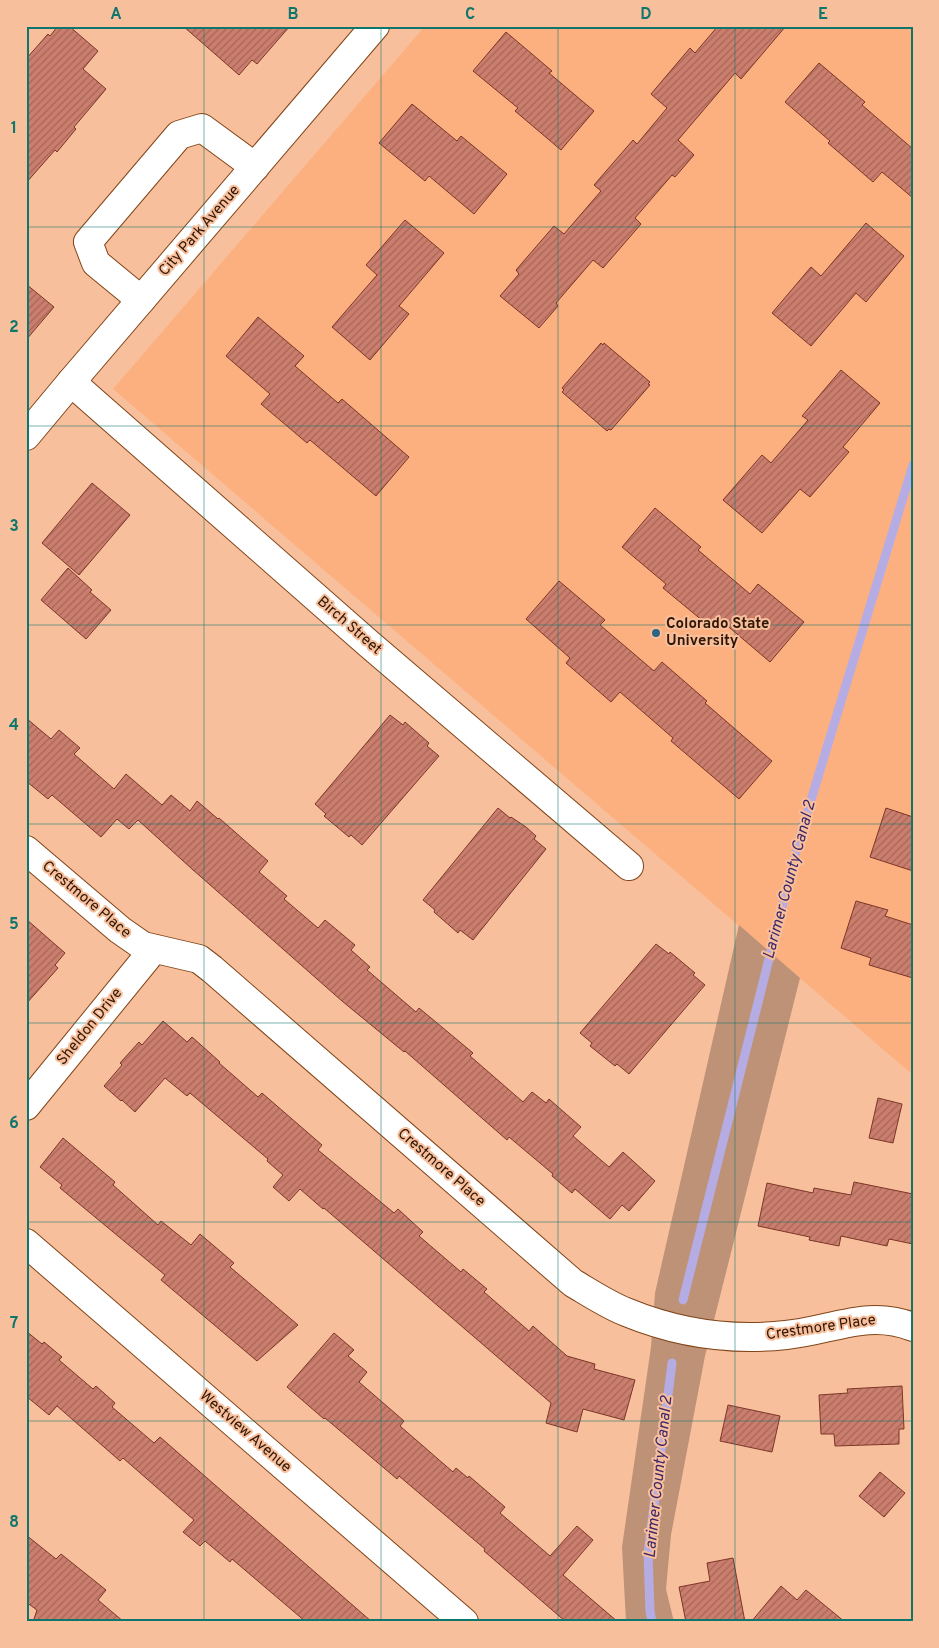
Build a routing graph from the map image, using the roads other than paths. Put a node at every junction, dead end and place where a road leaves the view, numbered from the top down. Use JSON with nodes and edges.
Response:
{"nodes":[{"id":1,"x":375,"y":26,"type":"edge"},
{"id":2,"x":255,"y":167,"type":"junction"},
{"id":3,"x":141,"y":300,"type":"junction"},
{"id":4,"x":71,"y":382,"type":"junction"},
{"id":5,"x":26,"y":436,"type":"edge"},
{"id":6,"x":26,"y":850,"type":"edge"},
{"id":7,"x":629,"y":866,"type":"dead end"},
{"id":8,"x":154,"y":949,"type":"junction"},
{"id":9,"x":26,"y":1106,"type":"edge"},
{"id":10,"x":26,"y":1243,"type":"edge"},
{"id":11,"x":913,"y":1327,"type":"edge"},
{"id":12,"x":464,"y":1622,"type":"edge"}],
"edges":[{"from":1,"to":2,"type":"street","name":"City Park Avenue"},
{"from":2,"to":3,"type":"street","name":"City Park Avenue"},
{"from":2,"to":3,"type":"street"},
{"from":3,"to":4,"type":"street","name":"City Park Avenue"},
{"from":4,"to":5,"type":"street","name":"City Park Avenue"},
{"from":4,"to":7,"type":"street","name":"Birch Street"},
{"from":6,"to":8,"type":"street","name":"Crestmore Place"},
{"from":8,"to":9,"type":"street","name":"Sheldon Drive"},
{"from":8,"to":11,"type":"street","name":"Crestmore Place"},
{"from":10,"to":12,"type":"street","name":"Westview Avenue"}]}
